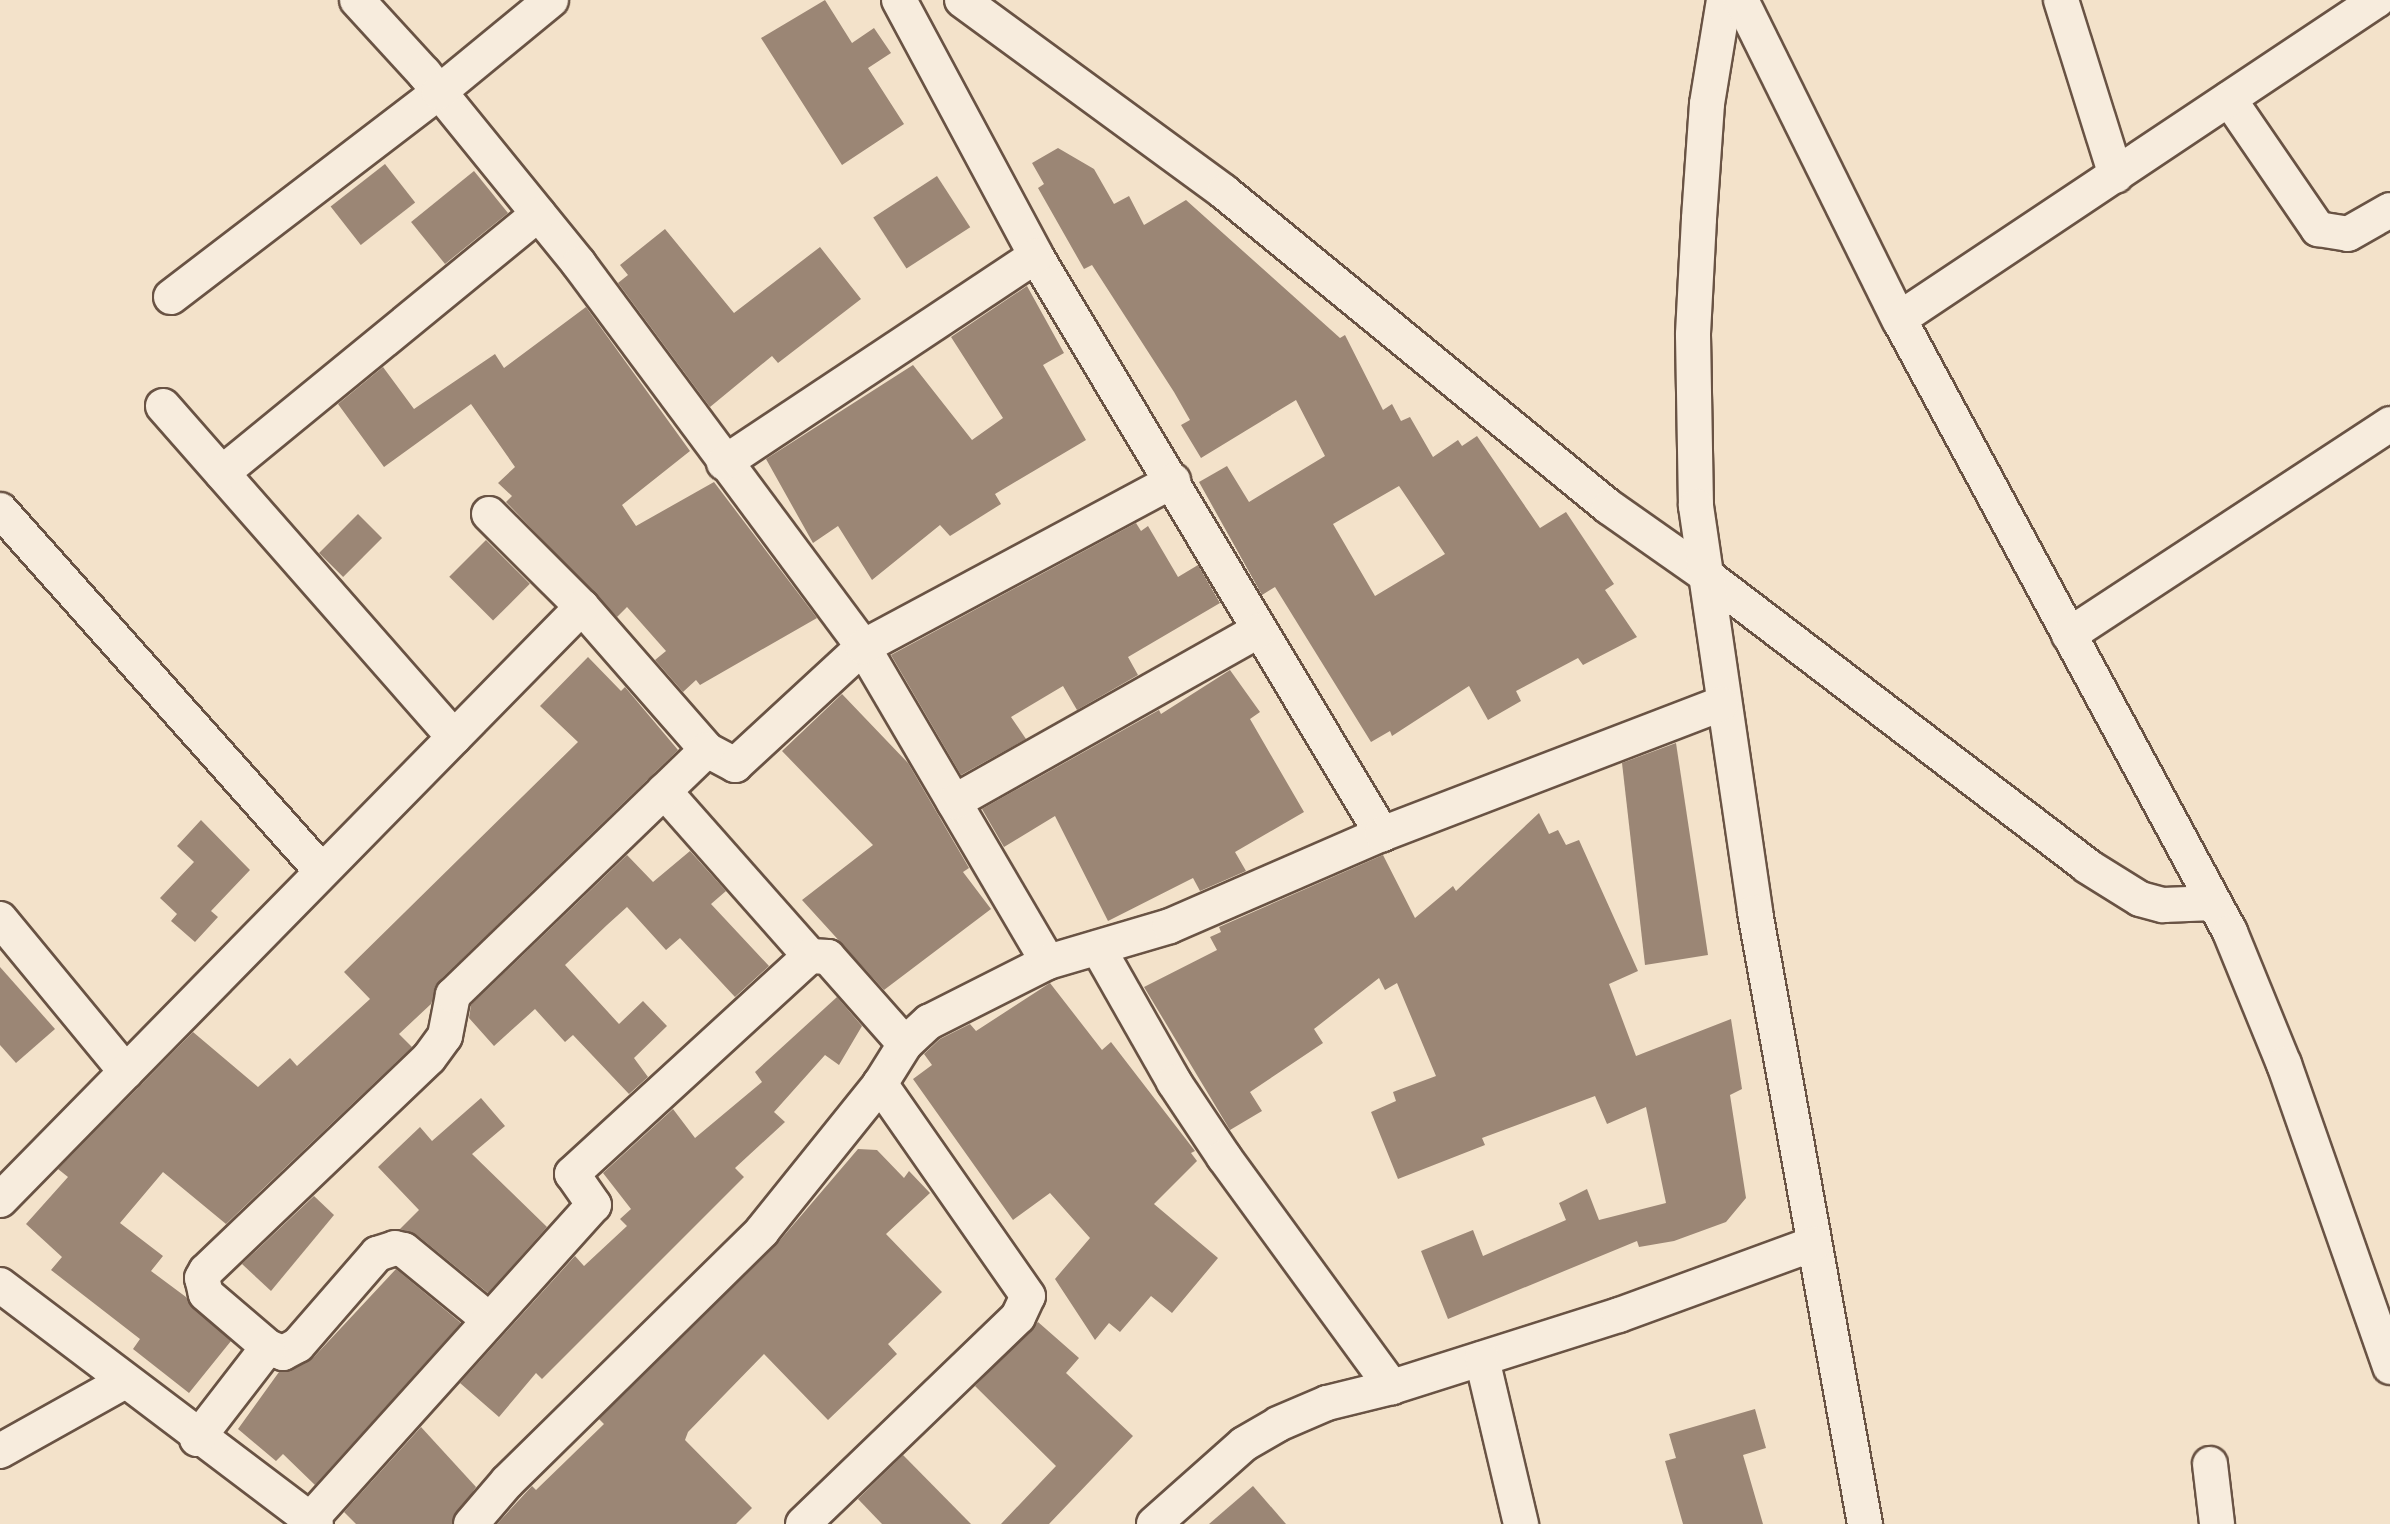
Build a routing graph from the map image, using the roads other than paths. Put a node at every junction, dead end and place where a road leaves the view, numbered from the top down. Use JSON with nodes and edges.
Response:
{"nodes":[{"id":1,"x":357,"y":0,"type":"edge"},
{"id":2,"x":551,"y":0,"type":"edge"},
{"id":3,"x":899,"y":0,"type":"edge"},
{"id":4,"x":962,"y":0,"type":"edge"},
{"id":5,"x":1724,"y":0,"type":"edge"},
{"id":6,"x":1741,"y":0,"type":"edge"},
{"id":7,"x":2061,"y":0,"type":"edge"},
{"id":8,"x":2377,"y":0,"type":"edge"},
{"id":9,"x":439,"y":92,"type":"junction"},
{"id":10,"x":2229,"y":99,"type":"junction"},
{"id":11,"x":2116,"y":176,"type":"junction"},
{"id":12,"x":2390,"y":210,"type":"edge"},
{"id":13,"x":538,"y":214,"type":"junction"},
{"id":14,"x":1036,"y":256,"type":"junction"},
{"id":15,"x":171,"y":297,"type":"dead end"},
{"id":16,"x":1899,"y":319,"type":"junction"},
{"id":17,"x":163,"y":406,"type":"dead end"},
{"id":18,"x":2390,"y":424,"type":"edge"},
{"id":19,"x":724,"y":463,"type":"junction"},
{"id":20,"x":222,"y":473,"type":"junction"},
{"id":21,"x":1173,"y":481,"type":"junction"},
{"id":22,"x":0,"y":510,"type":"edge"},
{"id":23,"x":489,"y":514,"type":"dead end"},
{"id":24,"x":1703,"y":573,"type":"junction"},
{"id":25,"x":582,"y":607,"type":"junction"},
{"id":26,"x":1258,"y":631,"type":"junction"},
{"id":27,"x":2069,"y":635,"type":"junction"},
{"id":28,"x":863,"y":647,"type":"junction"},
{"id":29,"x":1721,"y":704,"type":"junction"},
{"id":30,"x":454,"y":737,"type":"junction"},
{"id":31,"x":707,"y":750,"type":"junction"},
{"id":32,"x":664,"y":791,"type":"junction"},
{"id":33,"x":954,"y":802,"type":"junction"},
{"id":34,"x":1382,"y":834,"type":"junction"},
{"id":35,"x":322,"y":872,"type":"junction"},
{"id":36,"x":2214,"y":903,"type":"junction"},
{"id":37,"x":0,"y":919,"type":"edge"},
{"id":38,"x":1098,"y":948,"type":"junction"},
{"id":39,"x":810,"y":956,"type":"junction"},
{"id":40,"x":1048,"y":962,"type":"junction"},
{"id":41,"x":905,"y":1044,"type":"junction"},
{"id":42,"x":126,"y":1072,"type":"junction"},
{"id":43,"x":880,"y":1084,"type":"junction"},
{"id":44,"x":0,"y":1200,"type":"edge"},
{"id":45,"x":1813,"y":1244,"type":"junction"},
{"id":46,"x":0,"y":1285,"type":"edge"},
{"id":47,"x":488,"y":1319,"type":"junction"},
{"id":48,"x":268,"y":1347,"type":"junction"},
{"id":49,"x":1482,"y":1359,"type":"junction"},
{"id":50,"x":2390,"y":1367,"type":"edge"},
{"id":51,"x":125,"y":1381,"type":"junction"},
{"id":52,"x":1392,"y":1387,"type":"junction"},
{"id":53,"x":197,"y":1439,"type":"junction"},
{"id":54,"x":0,"y":1451,"type":"edge"},
{"id":55,"x":2210,"y":1464,"type":"dead end"},
{"id":56,"x":1509,"y":1517,"type":"edge"},
{"id":57,"x":313,"y":1522,"type":"edge"},
{"id":58,"x":471,"y":1524,"type":"edge"},
{"id":59,"x":803,"y":1524,"type":"edge"},
{"id":60,"x":1154,"y":1524,"type":"edge"},
{"id":61,"x":1865,"y":1524,"type":"edge"},
{"id":62,"x":2217,"y":1524,"type":"edge"}],
"edges":[{"from":1,"to":9,"type":"street"},
{"from":2,"to":9,"type":"street"},
{"from":3,"to":14,"type":"street"},
{"from":4,"to":24,"type":"street"},
{"from":5,"to":24,"type":"street"},
{"from":6,"to":16,"type":"street"},
{"from":7,"to":11,"type":"street"},
{"from":8,"to":10,"type":"street"},
{"from":9,"to":13,"type":"street"},
{"from":9,"to":15,"type":"street"},
{"from":10,"to":11,"type":"street"},
{"from":10,"to":12,"type":"street"},
{"from":11,"to":16,"type":"street"},
{"from":13,"to":19,"type":"street"},
{"from":13,"to":20,"type":"street"},
{"from":14,"to":19,"type":"street"},
{"from":14,"to":21,"type":"street"},
{"from":16,"to":27,"type":"street"},
{"from":17,"to":20,"type":"street"},
{"from":18,"to":27,"type":"street"},
{"from":19,"to":28,"type":"street"},
{"from":20,"to":30,"type":"street"},
{"from":21,"to":26,"type":"street"},
{"from":21,"to":28,"type":"street"},
{"from":22,"to":35,"type":"street"},
{"from":23,"to":25,"type":"street"},
{"from":24,"to":29,"type":"street"},
{"from":24,"to":36,"type":"street"},
{"from":25,"to":30,"type":"street"},
{"from":25,"to":31,"type":"street"},
{"from":26,"to":33,"type":"street"},
{"from":26,"to":34,"type":"street"},
{"from":27,"to":36,"type":"street"},
{"from":28,"to":31,"type":"street"},
{"from":28,"to":33,"type":"street"},
{"from":29,"to":34,"type":"street"},
{"from":29,"to":45,"type":"street"},
{"from":30,"to":35,"type":"street"},
{"from":31,"to":32,"type":"street"},
{"from":32,"to":39,"type":"street"},
{"from":32,"to":48,"type":"street"},
{"from":33,"to":40,"type":"street"},
{"from":34,"to":38,"type":"street"},
{"from":35,"to":42,"type":"street"},
{"from":36,"to":50,"type":"street"},
{"from":37,"to":42,"type":"street"},
{"from":38,"to":40,"type":"street"},
{"from":38,"to":52,"type":"street"},
{"from":39,"to":41,"type":"street"},
{"from":39,"to":47,"type":"street"},
{"from":40,"to":41,"type":"street"},
{"from":41,"to":43,"type":"street"},
{"from":42,"to":44,"type":"street"},
{"from":43,"to":58,"type":"street"},
{"from":43,"to":59,"type":"street"},
{"from":45,"to":49,"type":"street"},
{"from":45,"to":61,"type":"street"},
{"from":46,"to":51,"type":"street"},
{"from":47,"to":48,"type":"street"},
{"from":47,"to":57,"type":"street"},
{"from":48,"to":53,"type":"street"},
{"from":49,"to":52,"type":"street"},
{"from":49,"to":56,"type":"street"},
{"from":51,"to":53,"type":"street"},
{"from":51,"to":54,"type":"street"},
{"from":52,"to":60,"type":"street"},
{"from":53,"to":57,"type":"street"},
{"from":55,"to":62,"type":"street"}]}
